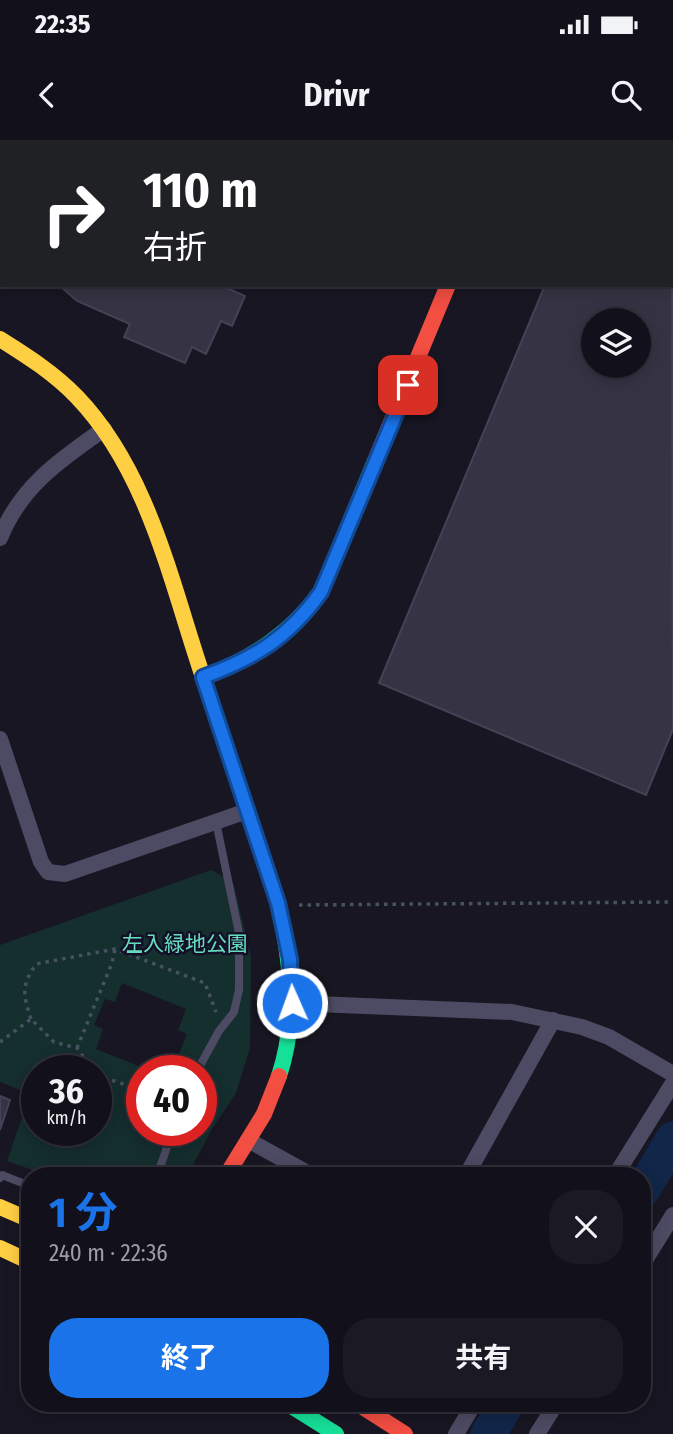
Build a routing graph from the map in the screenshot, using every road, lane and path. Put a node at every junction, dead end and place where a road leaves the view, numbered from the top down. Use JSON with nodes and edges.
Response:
{"nodes":[{"id":1,"x":447,"y":287,"type":"edge"},
{"id":2,"x":0,"y":339,"type":"edge"},
{"id":3,"x":104,"y":429,"type":"junction"},
{"id":4,"x":0,"y":538,"type":"edge"},
{"id":5,"x":203,"y":677,"type":"junction"},
{"id":6,"x":0,"y":739,"type":"edge"},
{"id":7,"x":247,"y":811,"type":"junction"},
{"id":8,"x":216,"y":822,"type":"junction"},
{"id":9,"x":673,"y":902,"type":"edge"},
{"id":10,"x":294,"y":905,"type":"dead end"},
{"id":11,"x":115,"y":949,"type":"junction"},
{"id":12,"x":292,"y":1003,"type":"junction"},
{"id":13,"x":31,"y":1019,"type":"junction"},
{"id":14,"x":553,"y":1020,"type":"junction"},
{"id":15,"x":219,"y":1031,"type":"junction"},
{"id":16,"x":0,"y":1042,"type":"edge"},
{"id":17,"x":77,"y":1048,"type":"junction"},
{"id":18,"x":82,"y":1055,"type":"edge"},
{"id":19,"x":206,"y":1055,"type":"edge"},
{"id":20,"x":673,"y":1074,"type":"edge"},
{"id":21,"x":673,"y":1083,"type":"edge"},
{"id":22,"x":248,"y":1140,"type":"junction"},
{"id":23,"x":167,"y":1146,"type":"edge"},
{"id":24,"x":160,"y":1167,"type":"edge"},
{"id":25,"x":232,"y":1167,"type":"edge"},
{"id":26,"x":297,"y":1167,"type":"edge"},
{"id":27,"x":471,"y":1167,"type":"edge"},
{"id":28,"x":621,"y":1167,"type":"edge"},
{"id":29,"x":0,"y":1178,"type":"edge"},
{"id":30,"x":21,"y":1182,"type":"edge"},
{"id":31,"x":0,"y":1207,"type":"edge"},
{"id":32,"x":673,"y":1215,"type":"edge"},
{"id":33,"x":21,"y":1216,"type":"edge"},
{"id":34,"x":0,"y":1248,"type":"edge"},
{"id":35,"x":651,"y":1250,"type":"edge"},
{"id":36,"x":21,"y":1258,"type":"edge"},
{"id":37,"x":301,"y":1412,"type":"edge"},
{"id":38,"x":371,"y":1412,"type":"edge"},
{"id":39,"x":469,"y":1412,"type":"edge"},
{"id":40,"x":551,"y":1412,"type":"edge"},
{"id":41,"x":336,"y":1434,"type":"edge"},
{"id":42,"x":405,"y":1434,"type":"edge"},
{"id":43,"x":456,"y":1434,"type":"edge"},
{"id":44,"x":537,"y":1434,"type":"edge"}],
"edges":[{"from":1,"to":5,"type":"main road"},
{"from":2,"to":3,"type":"main road"},
{"from":3,"to":4,"type":"street"},
{"from":3,"to":5,"type":"main road"},
{"from":5,"to":7,"type":"main road"},
{"from":6,"to":8,"type":"street"},
{"from":7,"to":8,"type":"street"},
{"from":7,"to":12,"type":"main road"},
{"from":8,"to":15,"type":"lane"},
{"from":9,"to":10,"type":"path"},
{"from":11,"to":13,"type":"path"},
{"from":11,"to":15,"type":"path"},
{"from":11,"to":17,"type":"path"},
{"from":12,"to":14,"type":"street"},
{"from":12,"to":22,"type":"main road"},
{"from":13,"to":16,"type":"path"},
{"from":13,"to":17,"type":"path"},
{"from":14,"to":20,"type":"street"},
{"from":14,"to":27,"type":"street"},
{"from":15,"to":19,"type":"lane"},
{"from":17,"to":18,"type":"path"},
{"from":21,"to":28,"type":"street"},
{"from":22,"to":25,"type":"main road"},
{"from":22,"to":26,"type":"street"},
{"from":23,"to":24,"type":"lane"},
{"from":29,"to":30,"type":"lane"},
{"from":31,"to":33,"type":"main road"},
{"from":32,"to":35,"type":"street"},
{"from":34,"to":36,"type":"main road"},
{"from":37,"to":41,"type":"main road"},
{"from":38,"to":42,"type":"main road"},
{"from":39,"to":43,"type":"street"},
{"from":40,"to":44,"type":"street"}]}
